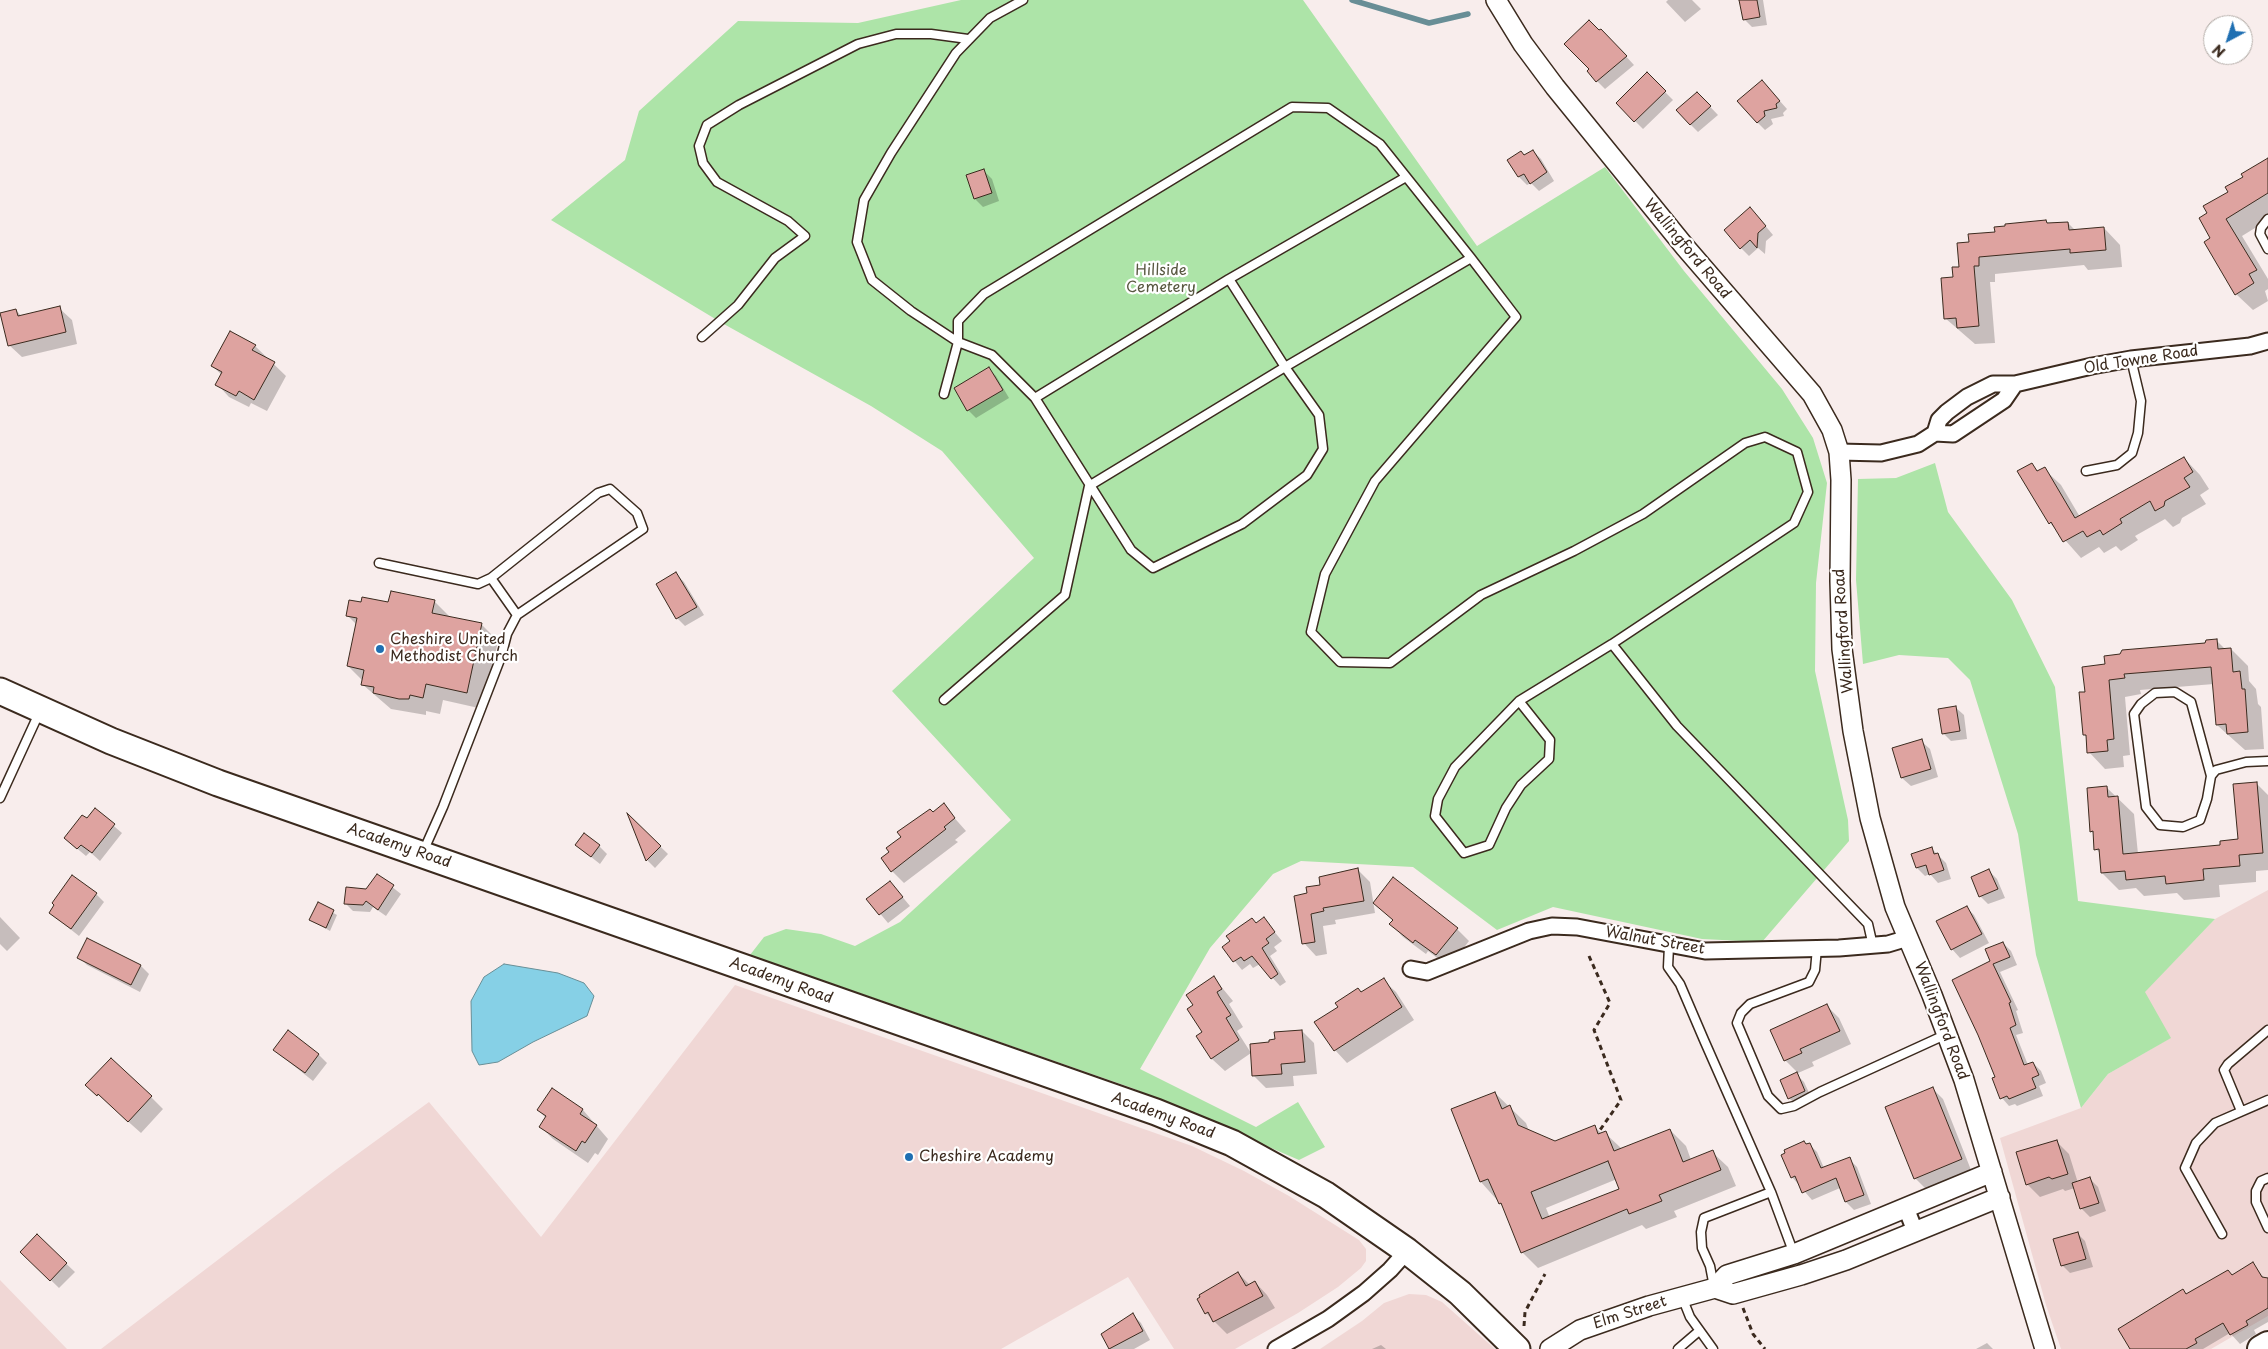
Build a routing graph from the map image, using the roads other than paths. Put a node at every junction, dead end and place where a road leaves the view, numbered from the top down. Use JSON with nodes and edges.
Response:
{"nodes":[{"id":1,"x":1023,"y":0,"type":"edge"},
{"id":2,"x":1496,"y":0,"type":"edge"},
{"id":3,"x":968,"y":39,"type":"junction"},
{"id":4,"x":1406,"y":177,"type":"junction"},
{"id":5,"x":2268,"y":219,"type":"edge"},
{"id":6,"x":2268,"y":248,"type":"edge"},
{"id":7,"x":1471,"y":258,"type":"junction"},
{"id":8,"x":1229,"y":279,"type":"junction"},
{"id":9,"x":702,"y":337,"type":"dead end"},
{"id":10,"x":958,"y":342,"type":"junction"},
{"id":11,"x":2268,"y":342,"type":"edge"},
{"id":12,"x":2131,"y":360,"type":"junction"},
{"id":13,"x":1285,"y":367,"type":"junction"},
{"id":14,"x":2015,"y":384,"type":"junction"},
{"id":15,"x":944,"y":394,"type":"dead end"},
{"id":16,"x":1035,"y":398,"type":"junction"},
{"id":17,"x":1935,"y":433,"type":"junction"},
{"id":18,"x":1839,"y":452,"type":"junction"},
{"id":19,"x":2086,"y":471,"type":"dead end"},
{"id":20,"x":1089,"y":486,"type":"junction"},
{"id":21,"x":379,"y":563,"type":"dead end"},
{"id":22,"x":491,"y":578,"type":"junction"},
{"id":23,"x":517,"y":615,"type":"junction"},
{"id":24,"x":1612,"y":644,"type":"junction"},
{"id":25,"x":0,"y":691,"type":"edge"},
{"id":26,"x":944,"y":700,"type":"dead end"},
{"id":27,"x":1519,"y":701,"type":"junction"},
{"id":28,"x":41,"y":710,"type":"junction"},
{"id":29,"x":2268,"y":761,"type":"edge"},
{"id":30,"x":2211,"y":776,"type":"junction"},
{"id":31,"x":0,"y":798,"type":"edge"},
{"id":32,"x":422,"y":854,"type":"junction"},
{"id":33,"x":1908,"y":938,"type":"junction"},
{"id":34,"x":1669,"y":946,"type":"junction"},
{"id":35,"x":1873,"y":946,"type":"junction"},
{"id":36,"x":1817,"y":948,"type":"junction"},
{"id":37,"x":1411,"y":969,"type":"dead end"},
{"id":38,"x":2268,"y":1030,"type":"edge"},
{"id":39,"x":1947,"y":1034,"type":"junction"},
{"id":40,"x":2268,"y":1100,"type":"edge"},
{"id":41,"x":2242,"y":1111,"type":"junction"},
{"id":42,"x":1992,"y":1172,"type":"junction"},
{"id":43,"x":2268,"y":1178,"type":"edge"},
{"id":44,"x":1770,"y":1192,"type":"junction"},
{"id":45,"x":2000,"y":1197,"type":"junction"},
{"id":46,"x":1906,"y":1208,"type":"junction"},
{"id":47,"x":2268,"y":1228,"type":"edge"},
{"id":48,"x":1916,"y":1231,"type":"junction"},
{"id":49,"x":2222,"y":1234,"type":"dead end"},
{"id":50,"x":1407,"y":1251,"type":"junction"},
{"id":51,"x":1794,"y":1254,"type":"junction"},
{"id":52,"x":1801,"y":1275,"type":"junction"},
{"id":53,"x":1715,"y":1288,"type":"junction"},
{"id":54,"x":1682,"y":1297,"type":"junction"},
{"id":55,"x":1699,"y":1331,"type":"junction"},
{"id":56,"x":1521,"y":1338,"type":"edge"},
{"id":57,"x":2268,"y":1345,"type":"edge"},
{"id":58,"x":1276,"y":1349,"type":"edge"},
{"id":59,"x":1550,"y":1349,"type":"edge"},
{"id":60,"x":1678,"y":1349,"type":"edge"},
{"id":61,"x":1713,"y":1349,"type":"edge"},
{"id":62,"x":2045,"y":1349,"type":"edge"},
{"id":63,"x":2261,"y":1349,"type":"edge"}],
"edges":[{"from":1,"to":3,"type":"lane"},
{"from":2,"to":18,"type":"street","name":"Wallingford Road"},
{"from":3,"to":9,"type":"lane"},
{"from":3,"to":10,"type":"lane"},
{"from":4,"to":7,"type":"lane"},
{"from":4,"to":8,"type":"lane"},
{"from":4,"to":10,"type":"lane"},
{"from":5,"to":6,"type":"lane"},
{"from":7,"to":13,"type":"lane"},
{"from":7,"to":24,"type":"lane"},
{"from":8,"to":13,"type":"lane"},
{"from":8,"to":16,"type":"lane"},
{"from":10,"to":15,"type":"lane"},
{"from":10,"to":16,"type":"lane"},
{"from":11,"to":12,"type":"street","name":"Old Towne Road"},
{"from":12,"to":14,"type":"street","name":"Old Towne Road"},
{"from":12,"to":19,"type":"lane"},
{"from":13,"to":20,"type":"lane"},
{"from":13,"to":20,"type":"lane"},
{"from":14,"to":17,"type":"street","name":"Old Towne Road"},
{"from":14,"to":17,"type":"street","name":"Old Towne Road"},
{"from":16,"to":20,"type":"lane"},
{"from":17,"to":18,"type":"street","name":"Old Towne Road"},
{"from":18,"to":33,"type":"street","name":"Wallingford Road"},
{"from":20,"to":26,"type":"lane"},
{"from":21,"to":22,"type":"lane"},
{"from":22,"to":23,"type":"lane"},
{"from":22,"to":23,"type":"lane"},
{"from":23,"to":32,"type":"lane"},
{"from":24,"to":27,"type":"lane"},
{"from":24,"to":35,"type":"lane"},
{"from":25,"to":28,"type":"main road","name":"Academy Road"},
{"from":27,"to":27,"type":"lane"},
{"from":28,"to":31,"type":"lane"},
{"from":28,"to":32,"type":"main road","name":"Academy Road"},
{"from":29,"to":30,"type":"lane"},
{"from":30,"to":30,"type":"lane"},
{"from":32,"to":50,"type":"main road","name":"Academy Road"},
{"from":33,"to":35,"type":"street","name":"Walnut Street"},
{"from":33,"to":39,"type":"street","name":"Wallingford Road"},
{"from":34,"to":36,"type":"street","name":"Walnut Street"},
{"from":34,"to":37,"type":"street","name":"Walnut Street"},
{"from":34,"to":44,"type":"lane"},
{"from":35,"to":36,"type":"street","name":"Walnut Street"},
{"from":36,"to":39,"type":"lane"},
{"from":38,"to":41,"type":"lane"},
{"from":39,"to":42,"type":"street","name":"Wallingford Road"},
{"from":40,"to":41,"type":"lane"},
{"from":41,"to":49,"type":"lane"},
{"from":42,"to":45,"type":"street","name":"Wallingford Road"},
{"from":42,"to":46,"type":"street","name":"Elm Street"},
{"from":43,"to":47,"type":"lane"},
{"from":44,"to":51,"type":"lane"},
{"from":44,"to":53,"type":"lane"},
{"from":45,"to":48,"type":"street","name":"Elm Street"},
{"from":45,"to":62,"type":"street","name":"Wallingford Road"},
{"from":46,"to":48,"type":"street"},
{"from":46,"to":51,"type":"street","name":"Elm Street"},
{"from":48,"to":52,"type":"street","name":"Elm Street"},
{"from":50,"to":56,"type":"main road","name":"Academy Road"},
{"from":50,"to":58,"type":"street"},
{"from":51,"to":52,"type":"street"},
{"from":51,"to":53,"type":"street","name":"Elm Street"},
{"from":52,"to":53,"type":"street","name":"Elm Street"},
{"from":53,"to":54,"type":"street","name":"Elm Street"},
{"from":54,"to":55,"type":"lane"},
{"from":54,"to":59,"type":"street","name":"Elm Street"},
{"from":55,"to":60,"type":"lane"},
{"from":55,"to":61,"type":"lane"},
{"from":57,"to":63,"type":"highway"}]}
